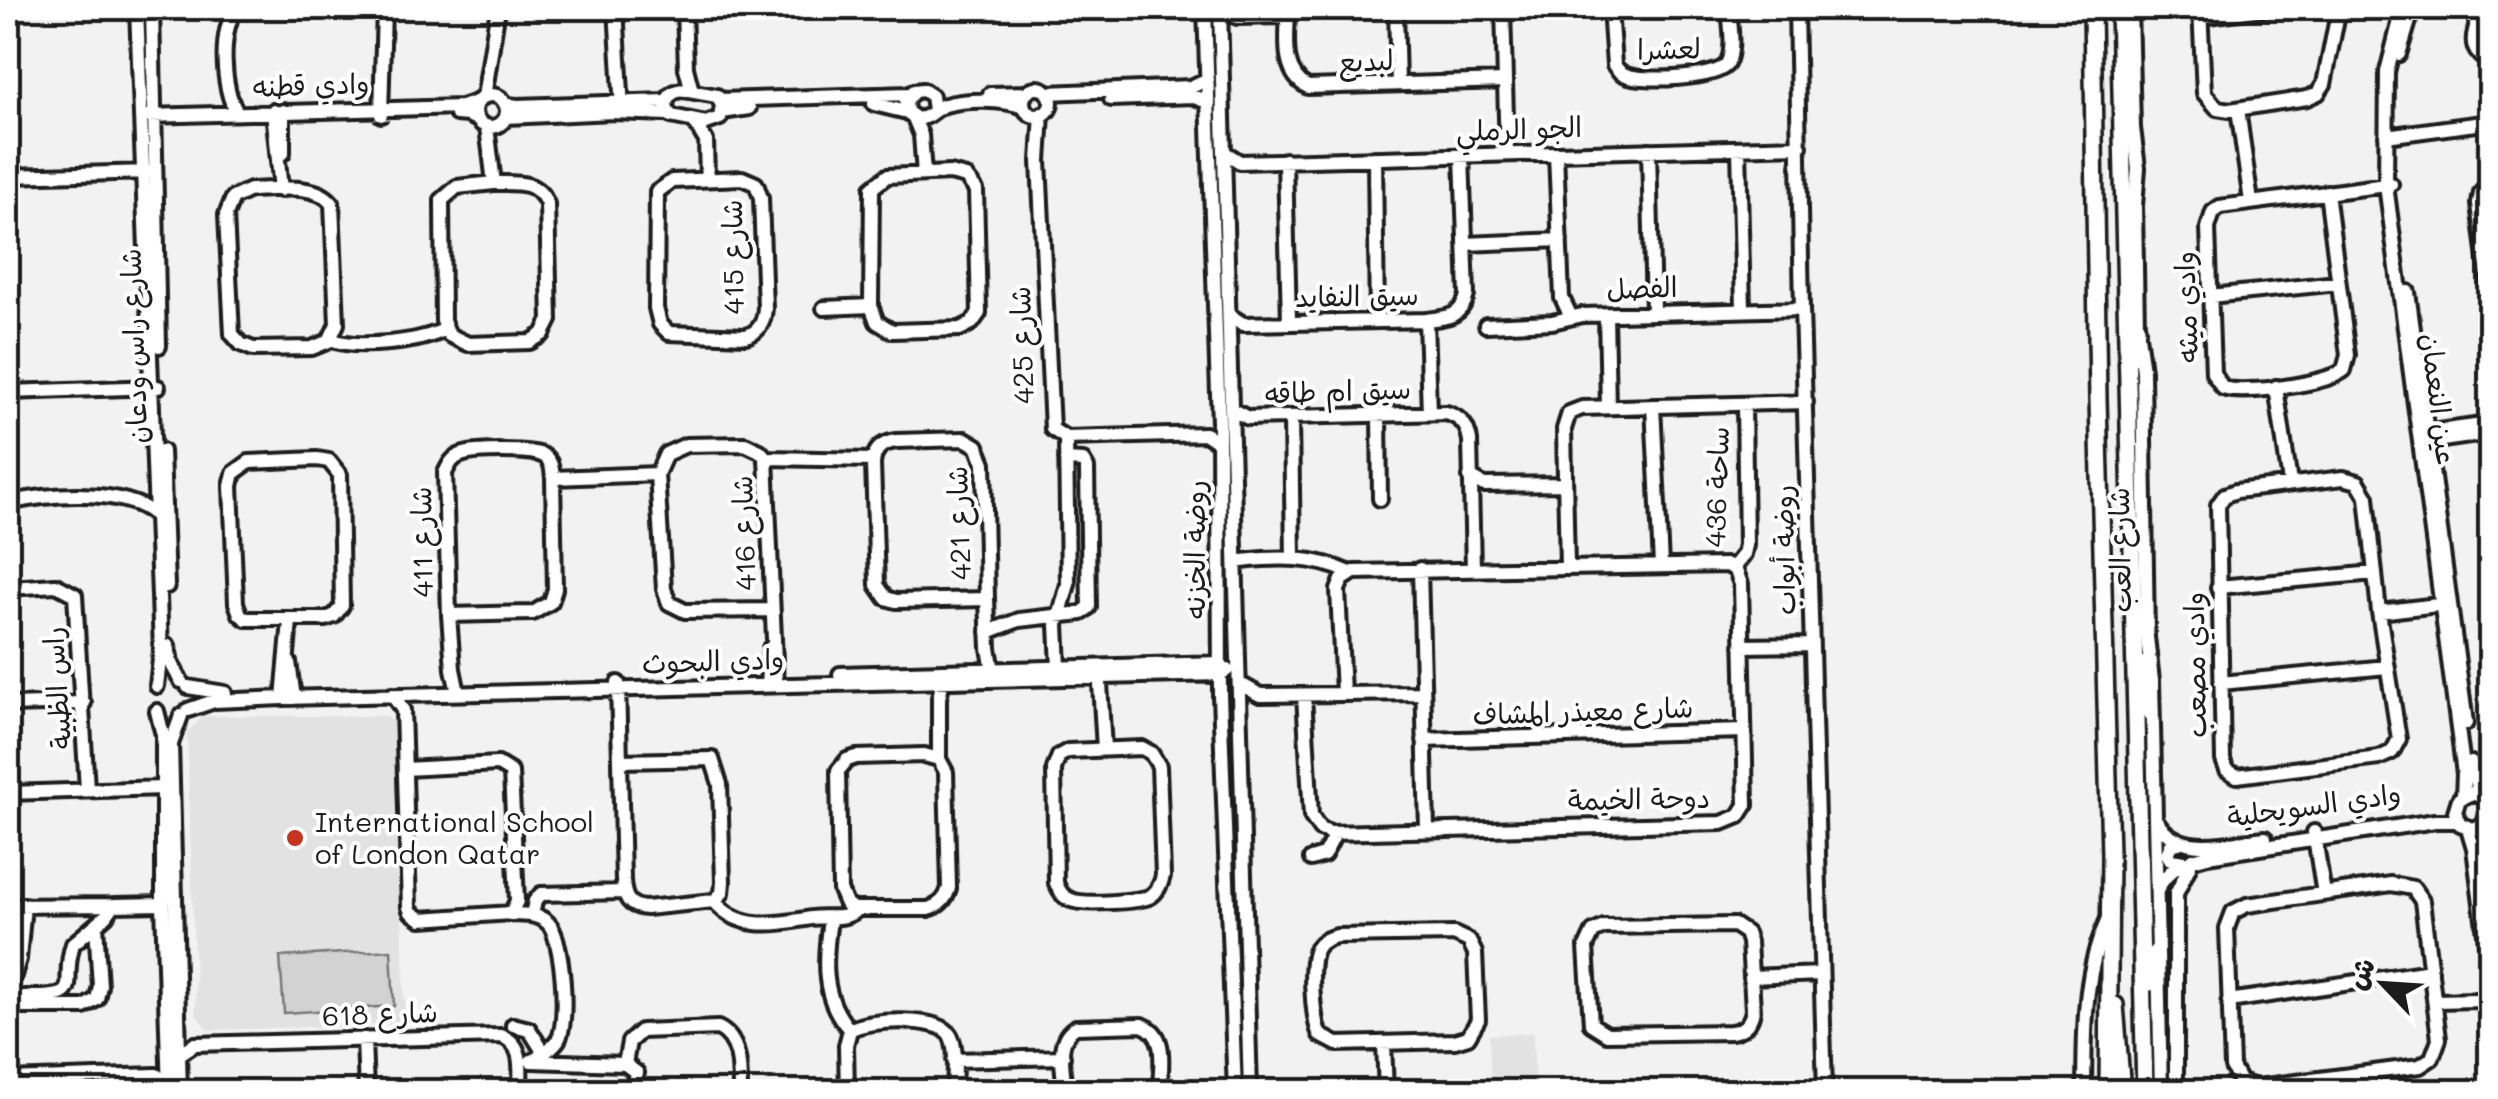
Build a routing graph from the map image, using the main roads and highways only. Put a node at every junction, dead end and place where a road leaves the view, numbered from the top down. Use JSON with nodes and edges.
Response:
{"nodes":[{"id":1,"x":2092,"y":8,"type":"edge"},
{"id":2,"x":2121,"y":10,"type":"edge"},
{"id":3,"x":2122,"y":156,"type":"junction"},
{"id":4,"x":2135,"y":206,"type":"road end"},
{"id":5,"x":2137,"y":328,"type":"road end"},
{"id":6,"x":2127,"y":404,"type":"junction"},
{"id":7,"x":2132,"y":626,"type":"junction"},
{"id":8,"x":2152,"y":713,"type":"road end"},
{"id":9,"x":2156,"y":952,"type":"road end"},
{"id":10,"x":2109,"y":982,"type":"junction"},
{"id":11,"x":2144,"y":1012,"type":"junction"},
{"id":12,"x":2108,"y":1092,"type":"edge"},
{"id":13,"x":2122,"y":1092,"type":"edge"},
{"id":14,"x":2145,"y":1092,"type":"edge"}],
"edges":[{"from":1,"to":10,"type":"main road","name":"شارع العب"},
{"from":2,"to":3,"type":"main road","name":"شارع العب"},
{"from":3,"to":4,"type":"main road"},
{"from":3,"to":6,"type":"main road","name":"شارع العب"},
{"from":5,"to":6,"type":"main road"},
{"from":6,"to":7,"type":"main road","name":"شارع العب"},
{"from":7,"to":8,"type":"main road"},
{"from":7,"to":11,"type":"main road","name":"شارع العب"},
{"from":9,"to":11,"type":"main road"},
{"from":10,"to":12,"type":"main road","name":"شارع العب"},
{"from":10,"to":13,"type":"main road"},
{"from":11,"to":14,"type":"main road","name":"شارع العب"}]}
